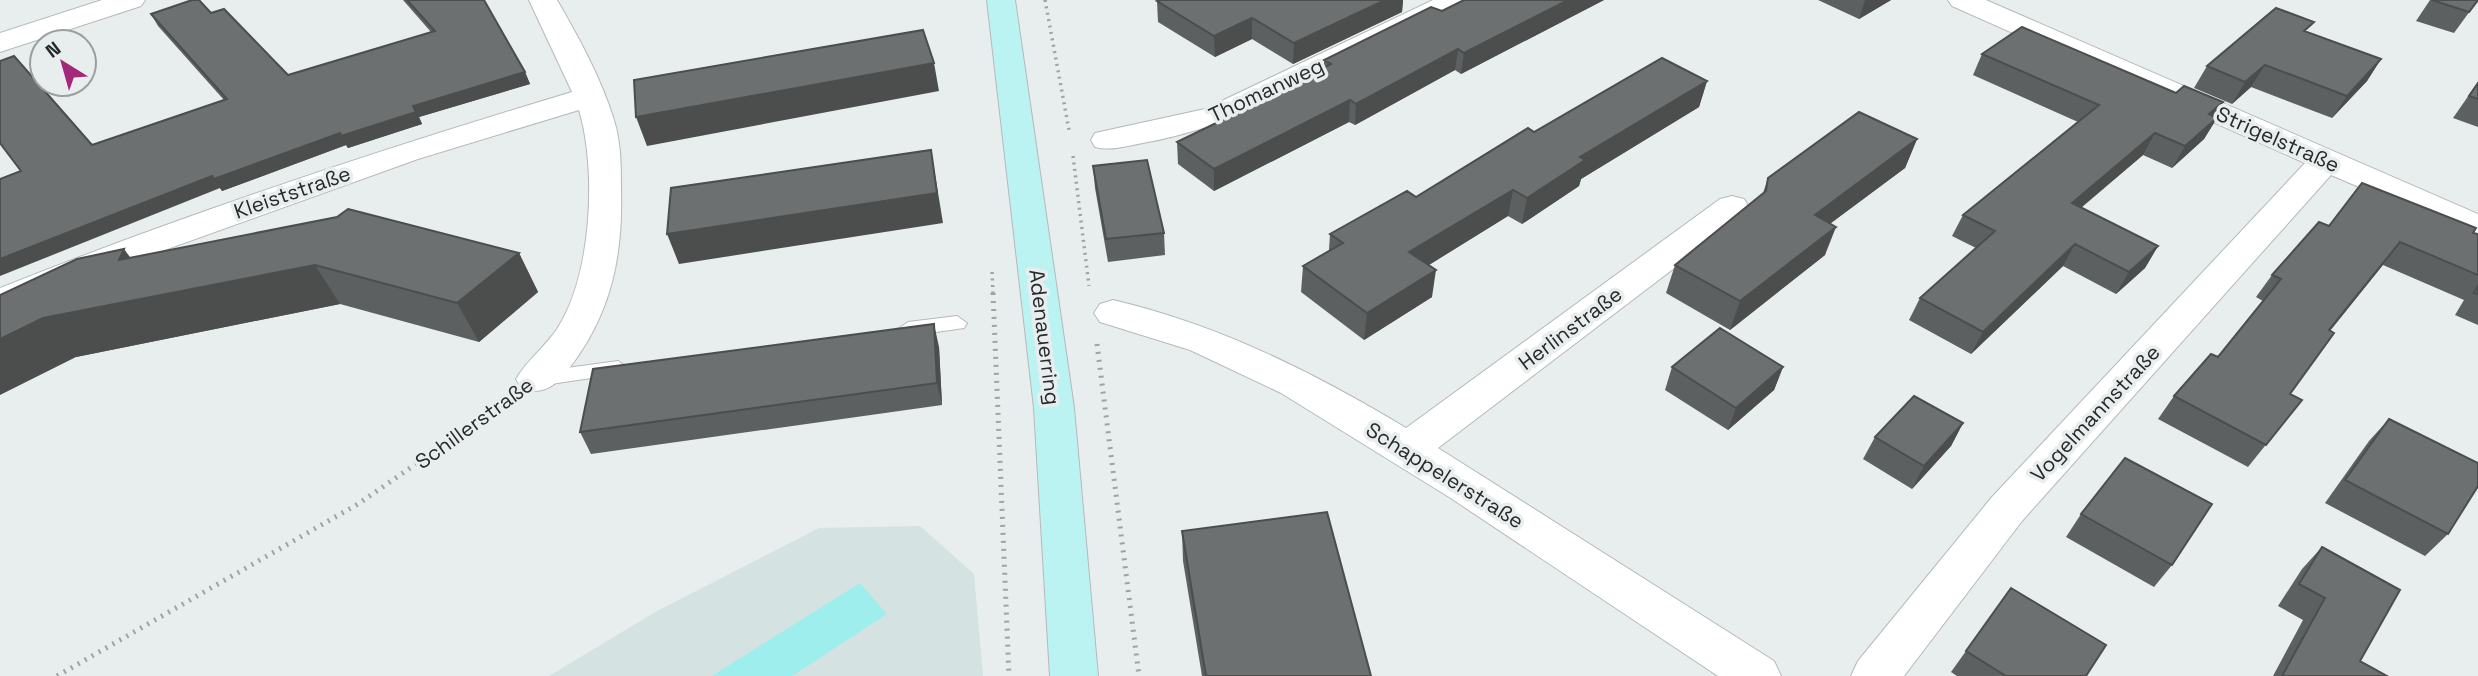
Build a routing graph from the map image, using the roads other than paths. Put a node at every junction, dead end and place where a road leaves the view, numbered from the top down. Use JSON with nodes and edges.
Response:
{"nodes":[{"id":1,"x":131,"y":0,"type":"edge"},
{"id":2,"x":543,"y":0,"type":"edge"},
{"id":3,"x":1001,"y":0,"type":"edge"},
{"id":4,"x":1456,"y":0,"type":"edge"},
{"id":5,"x":1962,"y":0,"type":"edge"},
{"id":6,"x":0,"y":43,"type":"edge"},
{"id":7,"x":588,"y":97,"type":"junction"},
{"id":8,"x":1107,"y":140,"type":"dead end"},
{"id":9,"x":2326,"y":161,"type":"junction"},
{"id":10,"x":1732,"y":207,"type":"dead end"},
{"id":11,"x":2478,"y":227,"type":"edge"},
{"id":12,"x":0,"y":302,"type":"edge"},
{"id":13,"x":1113,"y":313,"type":"dead end"},
{"id":14,"x":957,"y":323,"type":"dead end"},
{"id":15,"x":890,"y":332,"type":"edge"},
{"id":16,"x":631,"y":366,"type":"edge"},
{"id":17,"x":536,"y":379,"type":"joint"},
{"id":18,"x":1408,"y":449,"type":"junction"},
{"id":19,"x":1074,"y":676,"type":"edge"},
{"id":20,"x":1758,"y":676,"type":"edge"},
{"id":21,"x":1875,"y":676,"type":"edge"}],
"edges":[{"from":1,"to":6,"type":"street"},
{"from":2,"to":7,"type":"street","name":"Schillerstraße"},
{"from":3,"to":19,"type":"main road","name":"Adenauerring"},
{"from":4,"to":8,"type":"street","name":"Thomanweg"},
{"from":5,"to":9,"type":"street","name":"Strigelstraße"},
{"from":7,"to":12,"type":"street","name":"Kleiststraße"},
{"from":7,"to":17,"type":"street","name":"Schillerstraße"},
{"from":9,"to":11,"type":"street","name":"Strigelstraße"},
{"from":9,"to":21,"type":"street","name":"Vogelmannstraße"},
{"from":10,"to":18,"type":"street","name":"Herlinstraße"},
{"from":13,"to":18,"type":"street","name":"Schappelerstraße"},
{"from":14,"to":15,"type":"lane"},
{"from":16,"to":17,"type":"lane"},
{"from":18,"to":20,"type":"street","name":"Schappelerstraße"}]}
